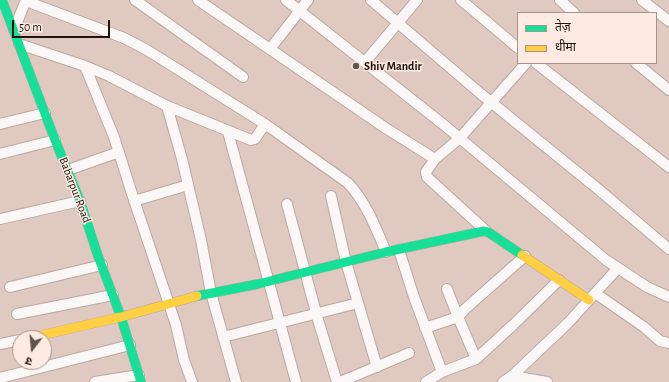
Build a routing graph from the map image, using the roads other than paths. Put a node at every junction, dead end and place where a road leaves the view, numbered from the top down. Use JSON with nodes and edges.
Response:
{"nodes":[{"id":1,"x":2,"y":0,"type":"edge"},
{"id":2,"x":26,"y":0,"type":"edge"},
{"id":3,"x":135,"y":0,"type":"edge"},
{"id":4,"x":198,"y":0,"type":"edge"},
{"id":5,"x":286,"y":0,"type":"edge"},
{"id":6,"x":308,"y":0,"type":"edge"},
{"id":7,"x":371,"y":0,"type":"edge"},
{"id":8,"x":417,"y":0,"type":"edge"},
{"id":9,"x":461,"y":0,"type":"edge"},
{"id":10,"x":560,"y":0,"type":"edge"},
{"id":11,"x":642,"y":0,"type":"edge"},
{"id":12,"x":571,"y":9,"type":"edge"},
{"id":13,"x":299,"y":11,"type":"junction"},
{"id":14,"x":657,"y":12,"type":"edge"},
{"id":15,"x":657,"y":12,"type":"edge"},
{"id":16,"x":669,"y":22,"type":"edge"},
{"id":17,"x":398,"y":23,"type":"junction"},
{"id":18,"x":14,"y":30,"type":"junction"},
{"id":19,"x":19,"y":44,"type":"junction"},
{"id":20,"x":517,"y":47,"type":"edge"},
{"id":21,"x":270,"y":49,"type":"junction"},
{"id":22,"x":365,"y":62,"type":"junction"},
{"id":23,"x":525,"y":64,"type":"edge"},
{"id":24,"x":537,"y":64,"type":"edge"},
{"id":25,"x":637,"y":64,"type":"edge"},
{"id":26,"x":85,"y":66,"type":"junction"},
{"id":27,"x":243,"y":77,"type":"dead end"},
{"id":28,"x":669,"y":90,"type":"edge"},
{"id":29,"x":492,"y":102,"type":"junction"},
{"id":30,"x":167,"y":106,"type":"junction"},
{"id":31,"x":45,"y":113,"type":"junction"},
{"id":32,"x":0,"y":124,"type":"edge"},
{"id":33,"x":264,"y":124,"type":"junction"},
{"id":34,"x":228,"y":132,"type":"junction"},
{"id":35,"x":460,"y":138,"type":"junction"},
{"id":36,"x":55,"y":140,"type":"junction"},
{"id":37,"x":119,"y":152,"type":"junction"},
{"id":38,"x":0,"y":154,"type":"edge"},
{"id":39,"x":435,"y":159,"type":"junction"},
{"id":40,"x":669,"y":167,"type":"edge"},
{"id":41,"x":68,"y":170,"type":"junction"},
{"id":42,"x":188,"y":185,"type":"junction"},
{"id":43,"x":331,"y":196,"type":"dead end"},
{"id":44,"x":80,"y":201,"type":"junction"},
{"id":45,"x":134,"y":201,"type":"junction"},
{"id":46,"x":287,"y":204,"type":"dead end"},
{"id":47,"x":0,"y":219,"type":"edge"},
{"id":48,"x":486,"y":231,"type":"junction"},
{"id":49,"x":669,"y":249,"type":"edge"},
{"id":50,"x":400,"y":250,"type":"junction"},
{"id":51,"x":386,"y":252,"type":"junction"},
{"id":52,"x":525,"y":256,"type":"junction"},
{"id":53,"x":346,"y":262,"type":"junction"},
{"id":54,"x":102,"y":265,"type":"junction"},
{"id":55,"x":618,"y":268,"type":"junction"},
{"id":56,"x":305,"y":272,"type":"junction"},
{"id":57,"x":560,"y":280,"type":"junction"},
{"id":58,"x":270,"y":282,"type":"junction"},
{"id":59,"x":10,"y":287,"type":"dead end"},
{"id":60,"x":447,"y":289,"type":"dead end"},
{"id":61,"x":211,"y":293,"type":"junction"},
{"id":62,"x":113,"y":295,"type":"junction"},
{"id":63,"x":592,"y":296,"type":"junction"},
{"id":64,"x":669,"y":297,"type":"edge"},
{"id":65,"x":169,"y":303,"type":"junction"},
{"id":66,"x":358,"y":303,"type":"junction"},
{"id":67,"x":316,"y":313,"type":"junction"},
{"id":68,"x":17,"y":314,"type":"dead end"},
{"id":69,"x":121,"y":317,"type":"junction"},
{"id":70,"x":458,"y":317,"type":"junction"},
{"id":71,"x":280,"y":323,"type":"junction"},
{"id":72,"x":426,"y":328,"type":"junction"},
{"id":73,"x":52,"y":333,"type":"edge"},
{"id":74,"x":224,"y":337,"type":"junction"},
{"id":75,"x":12,"y":342,"type":"edge"},
{"id":76,"x":669,"y":343,"type":"edge"},
{"id":77,"x":0,"y":344,"type":"edge"},
{"id":78,"x":130,"y":345,"type":"junction"},
{"id":79,"x":409,"y":353,"type":"dead end"},
{"id":80,"x":476,"y":359,"type":"junction"},
{"id":81,"x":376,"y":367,"type":"junction"},
{"id":82,"x":442,"y":372,"type":"junction"},
{"id":83,"x":0,"y":378,"type":"edge"},
{"id":84,"x":140,"y":378,"type":"edge"},
{"id":85,"x":514,"y":379,"type":"edge"},
{"id":86,"x":95,"y":382,"type":"edge"},
{"id":87,"x":192,"y":382,"type":"edge"},
{"id":88,"x":236,"y":382,"type":"edge"},
{"id":89,"x":296,"y":382,"type":"edge"},
{"id":90,"x":339,"y":382,"type":"edge"},
{"id":91,"x":426,"y":382,"type":"edge"},
{"id":92,"x":503,"y":382,"type":"edge"},
{"id":93,"x":547,"y":382,"type":"edge"}],
"edges":[{"from":1,"to":18,"type":"street","name":"Babarpur Road"},
{"from":2,"to":18,"type":"street"},
{"from":2,"to":33,"type":"street"},
{"from":3,"to":27,"type":"street"},
{"from":4,"to":21,"type":"street"},
{"from":5,"to":13,"type":"street"},
{"from":6,"to":13,"type":"street"},
{"from":7,"to":17,"type":"street"},
{"from":8,"to":17,"type":"street"},
{"from":9,"to":20,"type":"street"},
{"from":10,"to":12,"type":"street"},
{"from":11,"to":14,"type":"street"},
{"from":13,"to":21,"type":"street"},
{"from":13,"to":22,"type":"street"},
{"from":15,"to":16,"type":"street"},
{"from":17,"to":22,"type":"street"},
{"from":17,"to":29,"type":"street"},
{"from":18,"to":19,"type":"street","name":"Babarpur Road"},
{"from":19,"to":26,"type":"street"},
{"from":19,"to":31,"type":"street","name":"Babarpur Road"},
{"from":21,"to":39,"type":"street"},
{"from":22,"to":35,"type":"street"},
{"from":23,"to":29,"type":"street"},
{"from":24,"to":40,"type":"street"},
{"from":25,"to":28,"type":"street"},
{"from":26,"to":30,"type":"street"},
{"from":26,"to":37,"type":"street"},
{"from":29,"to":35,"type":"street"},
{"from":29,"to":49,"type":"street"},
{"from":30,"to":34,"type":"street"},
{"from":30,"to":42,"type":"street"},
{"from":31,"to":32,"type":"street"},
{"from":31,"to":36,"type":"street","name":"Babarpur Road"},
{"from":33,"to":34,"type":"street"},
{"from":33,"to":51,"type":"street"},
{"from":34,"to":58,"type":"street"},
{"from":35,"to":39,"type":"street"},
{"from":35,"to":55,"type":"street"},
{"from":36,"to":38,"type":"street"},
{"from":36,"to":41,"type":"street","name":"Babarpur Road"},
{"from":37,"to":41,"type":"street"},
{"from":37,"to":45,"type":"street"},
{"from":39,"to":48,"type":"street"},
{"from":41,"to":44,"type":"street","name":"Babarpur Road"},
{"from":42,"to":45,"type":"street"},
{"from":42,"to":61,"type":"street"},
{"from":43,"to":53,"type":"street"},
{"from":44,"to":47,"type":"street"},
{"from":44,"to":54,"type":"street","name":"Babarpur Road"},
{"from":45,"to":65,"type":"street"},
{"from":46,"to":56,"type":"street"},
{"from":48,"to":50,"type":"street"},
{"from":48,"to":52,"type":"street"},
{"from":50,"to":51,"type":"street"},
{"from":50,"to":72,"type":"street"},
{"from":51,"to":53,"type":"street"},
{"from":52,"to":57,"type":"street"},
{"from":52,"to":70,"type":"street"},
{"from":53,"to":56,"type":"street"},
{"from":53,"to":66,"type":"street"},
{"from":54,"to":59,"type":"street"},
{"from":54,"to":62,"type":"street","name":"Babarpur Road"},
{"from":55,"to":63,"type":"street"},
{"from":55,"to":64,"type":"street"},
{"from":56,"to":58,"type":"street"},
{"from":56,"to":67,"type":"street"},
{"from":57,"to":63,"type":"street"},
{"from":57,"to":80,"type":"street"},
{"from":58,"to":61,"type":"street"},
{"from":58,"to":71,"type":"street"},
{"from":60,"to":70,"type":"street"},
{"from":61,"to":65,"type":"street"},
{"from":61,"to":74,"type":"street"},
{"from":62,"to":68,"type":"street"},
{"from":62,"to":69,"type":"street","name":"Babarpur Road"},
{"from":63,"to":76,"type":"street"},
{"from":63,"to":85,"type":"street"},
{"from":65,"to":69,"type":"street"},
{"from":65,"to":87,"type":"street"},
{"from":66,"to":67,"type":"street"},
{"from":66,"to":81,"type":"street"},
{"from":67,"to":71,"type":"street"},
{"from":67,"to":90,"type":"street"},
{"from":69,"to":73,"type":"street"},
{"from":69,"to":78,"type":"street","name":"Babarpur Road"},
{"from":70,"to":72,"type":"street"},
{"from":70,"to":80,"type":"street"},
{"from":71,"to":74,"type":"street"},
{"from":71,"to":89,"type":"street"},
{"from":72,"to":82,"type":"street"},
{"from":74,"to":88,"type":"street"},
{"from":75,"to":77,"type":"street"},
{"from":78,"to":83,"type":"street"},
{"from":78,"to":84,"type":"street","name":"Babarpur Road"},
{"from":79,"to":81,"type":"street"},
{"from":80,"to":82,"type":"street"},
{"from":81,"to":90,"type":"street"},
{"from":82,"to":91,"type":"street"},
{"from":84,"to":86,"type":"street"},
{"from":85,"to":92,"type":"street"},
{"from":85,"to":93,"type":"street"}]}
